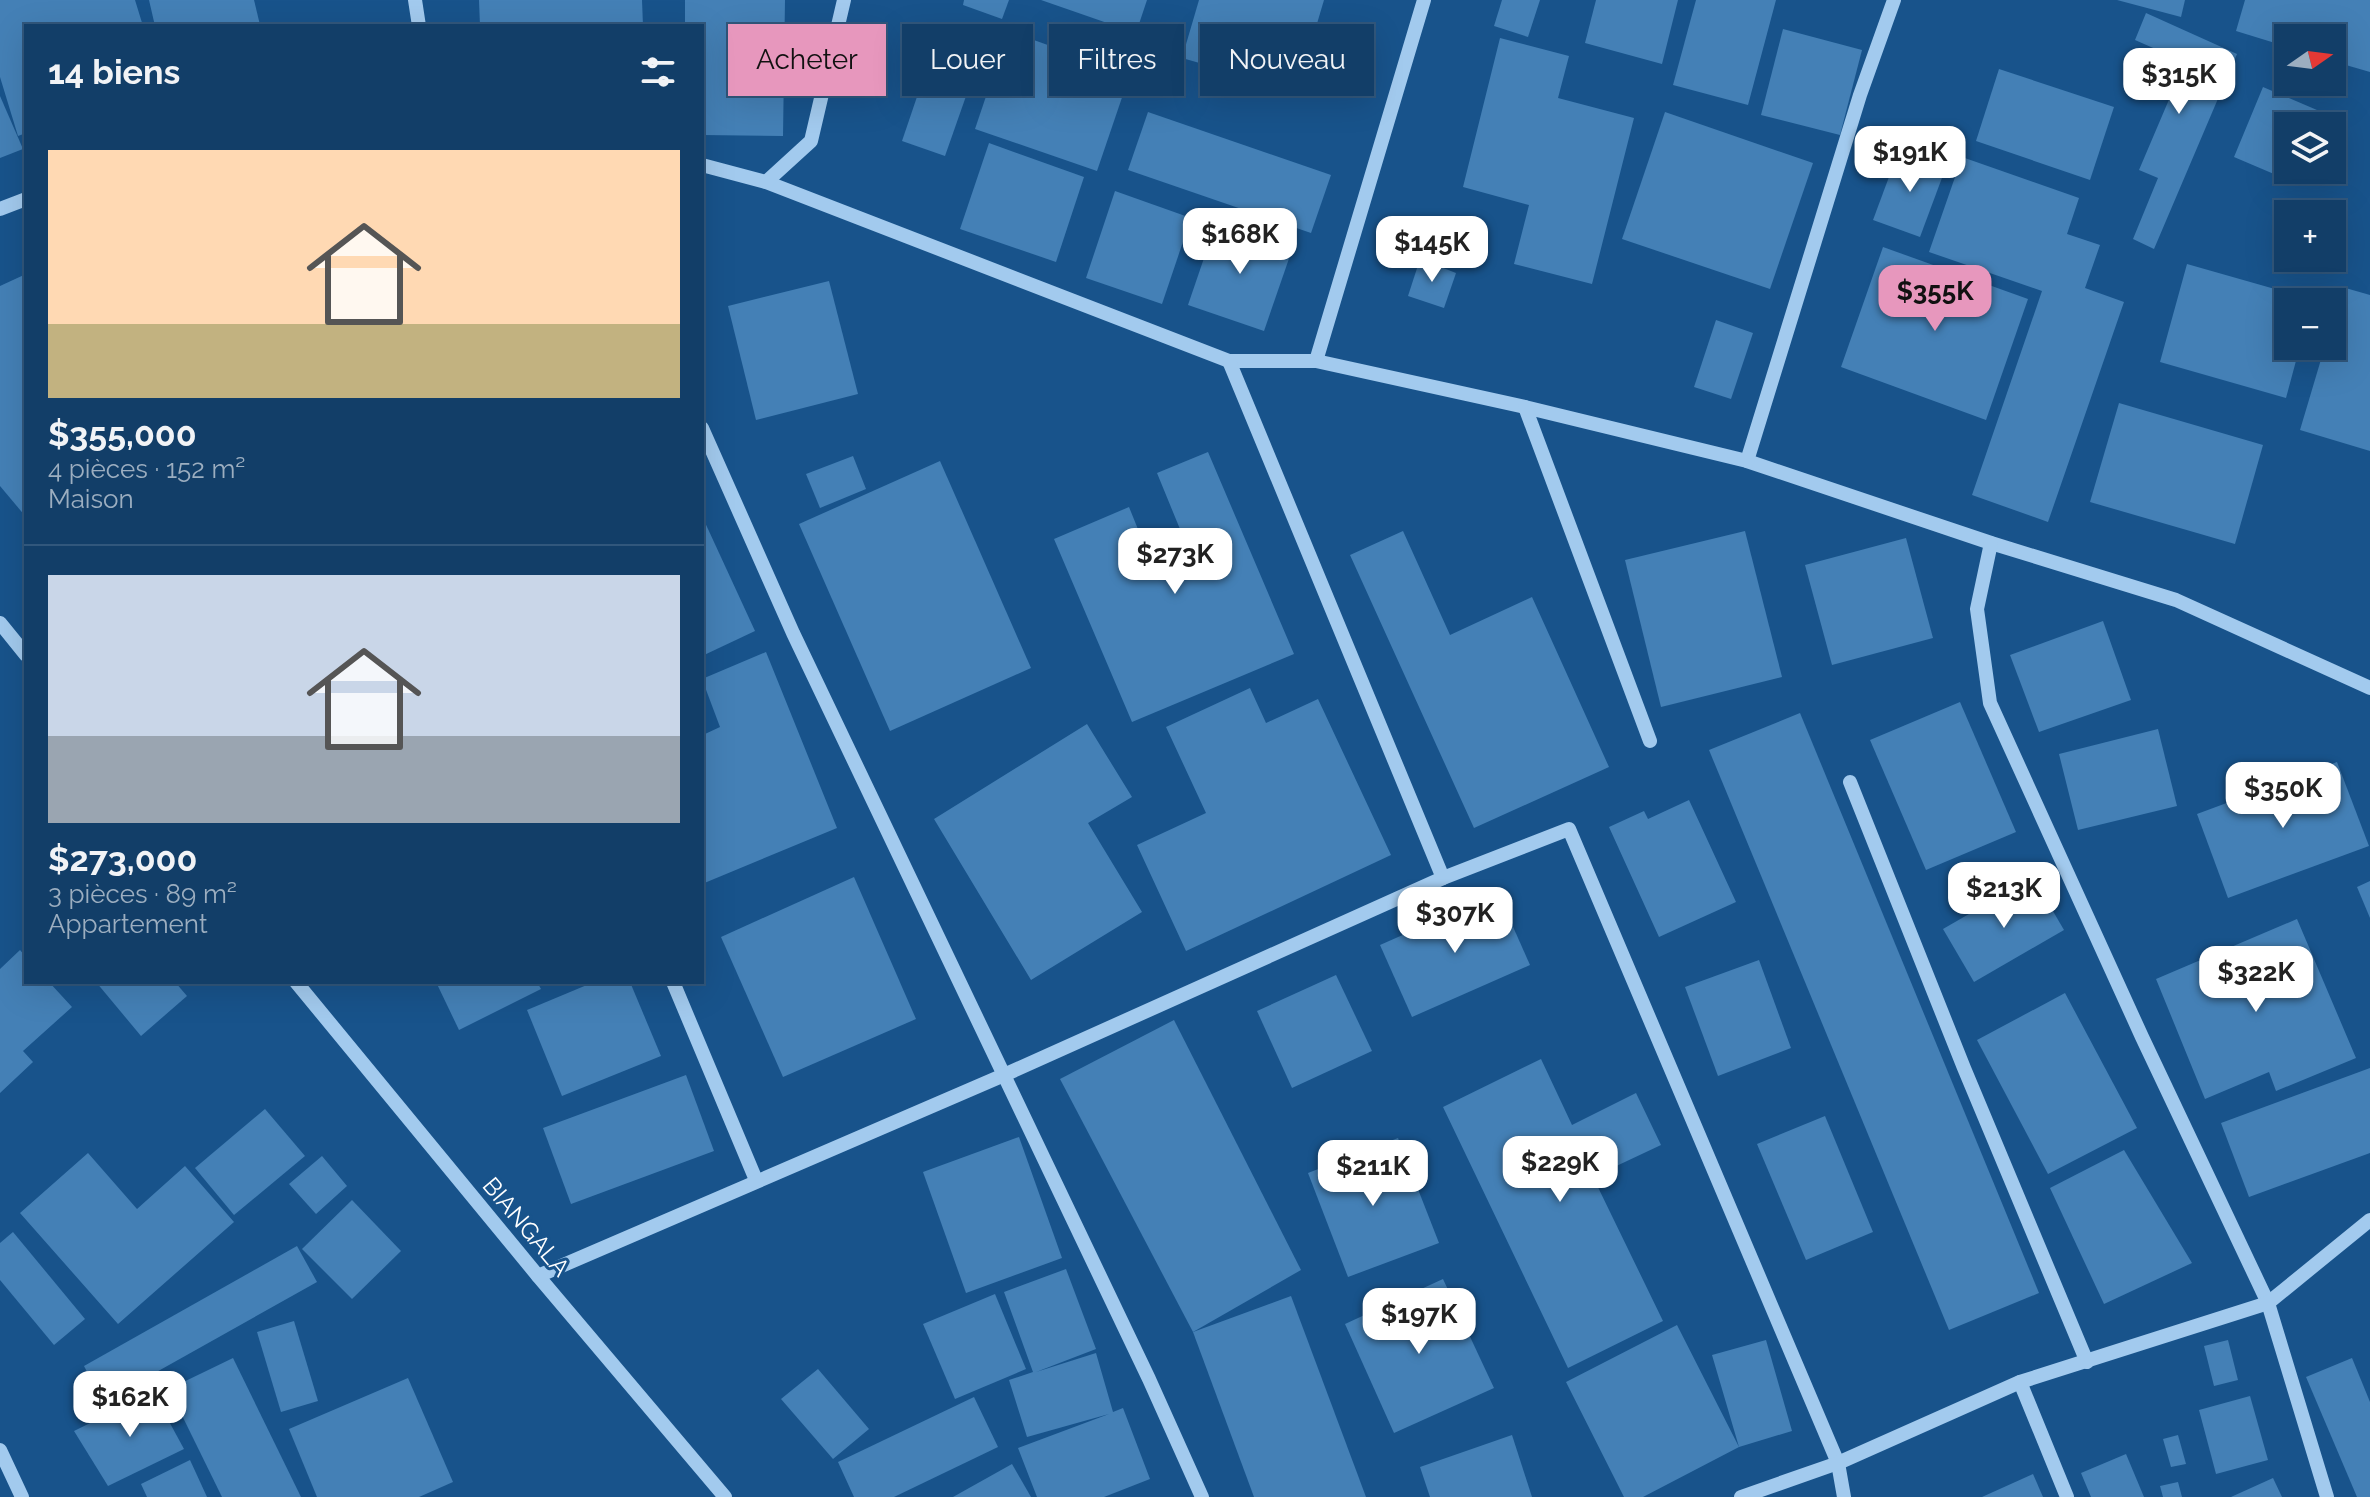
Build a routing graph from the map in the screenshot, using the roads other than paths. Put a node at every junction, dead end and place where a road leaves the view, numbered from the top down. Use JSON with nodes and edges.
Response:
{"nodes":[{"id":1,"x":415,"y":0,"type":"edge"},
{"id":2,"x":844,"y":0,"type":"edge"},
{"id":3,"x":1424,"y":0,"type":"edge"},
{"id":4,"x":1894,"y":0,"type":"edge"},
{"id":5,"x":419,"y":24,"type":"edge"},
{"id":6,"x":704,"y":166,"type":"edge"},
{"id":7,"x":766,"y":182,"type":"junction"},
{"id":8,"x":24,"y":200,"type":"edge"},
{"id":9,"x":0,"y":209,"type":"edge"},
{"id":10,"x":1229,"y":361,"type":"junction"},
{"id":11,"x":1316,"y":361,"type":"junction"},
{"id":12,"x":1525,"y":407,"type":"junction"},
{"id":13,"x":704,"y":433,"type":"edge"},
{"id":14,"x":1747,"y":461,"type":"junction"},
{"id":15,"x":1991,"y":543,"type":"junction"},
{"id":16,"x":0,"y":623,"type":"edge"},
{"id":17,"x":24,"y":653,"type":"edge"},
{"id":18,"x":2370,"y":688,"type":"edge"},
{"id":19,"x":1650,"y":741,"type":"dead end"},
{"id":20,"x":1850,"y":782,"type":"dead end"},
{"id":21,"x":1443,"y":878,"type":"junction"},
{"id":22,"x":298,"y":984,"type":"edge"},
{"id":23,"x":674,"y":984,"type":"edge"},
{"id":24,"x":1004,"y":1075,"type":"junction"},
{"id":25,"x":756,"y":1180,"type":"junction"},
{"id":26,"x":2370,"y":1220,"type":"edge"},
{"id":27,"x":538,"y":1276,"type":"junction"},
{"id":28,"x":2268,"y":1303,"type":"junction"},
{"id":29,"x":2087,"y":1362,"type":"junction"},
{"id":30,"x":2020,"y":1382,"type":"junction"},
{"id":31,"x":0,"y":1450,"type":"edge"},
{"id":32,"x":1838,"y":1463,"type":"junction"},
{"id":33,"x":22,"y":1497,"type":"edge"},
{"id":34,"x":725,"y":1497,"type":"edge"},
{"id":35,"x":1202,"y":1497,"type":"edge"},
{"id":36,"x":1741,"y":1497,"type":"edge"},
{"id":37,"x":1844,"y":1497,"type":"edge"},
{"id":38,"x":2067,"y":1497,"type":"edge"},
{"id":39,"x":2327,"y":1497,"type":"edge"}],
"edges":[{"from":1,"to":5,"type":"street"},
{"from":2,"to":7,"type":"street"},
{"from":3,"to":11,"type":"street"},
{"from":4,"to":14,"type":"street"},
{"from":6,"to":7,"type":"street"},
{"from":7,"to":10,"type":"street"},
{"from":8,"to":9,"type":"street"},
{"from":10,"to":11,"type":"street"},
{"from":10,"to":21,"type":"street"},
{"from":11,"to":12,"type":"street"},
{"from":12,"to":14,"type":"street"},
{"from":12,"to":19,"type":"street"},
{"from":13,"to":24,"type":"street"},
{"from":14,"to":15,"type":"street"},
{"from":15,"to":18,"type":"street"},
{"from":15,"to":28,"type":"street"},
{"from":16,"to":17,"type":"street"},
{"from":20,"to":29,"type":"street"},
{"from":21,"to":24,"type":"street"},
{"from":21,"to":32,"type":"street"},
{"from":22,"to":27,"type":"street","name":"BIANGALA"},
{"from":23,"to":25,"type":"street"},
{"from":24,"to":25,"type":"street"},
{"from":24,"to":35,"type":"street"},
{"from":25,"to":27,"type":"street"},
{"from":26,"to":28,"type":"street"},
{"from":27,"to":34,"type":"street","name":"BIANGALA"},
{"from":28,"to":29,"type":"street"},
{"from":28,"to":39,"type":"street"},
{"from":29,"to":30,"type":"street"},
{"from":30,"to":32,"type":"street"},
{"from":30,"to":38,"type":"street"},
{"from":31,"to":33,"type":"street"},
{"from":32,"to":36,"type":"street"},
{"from":32,"to":37,"type":"street"}]}
